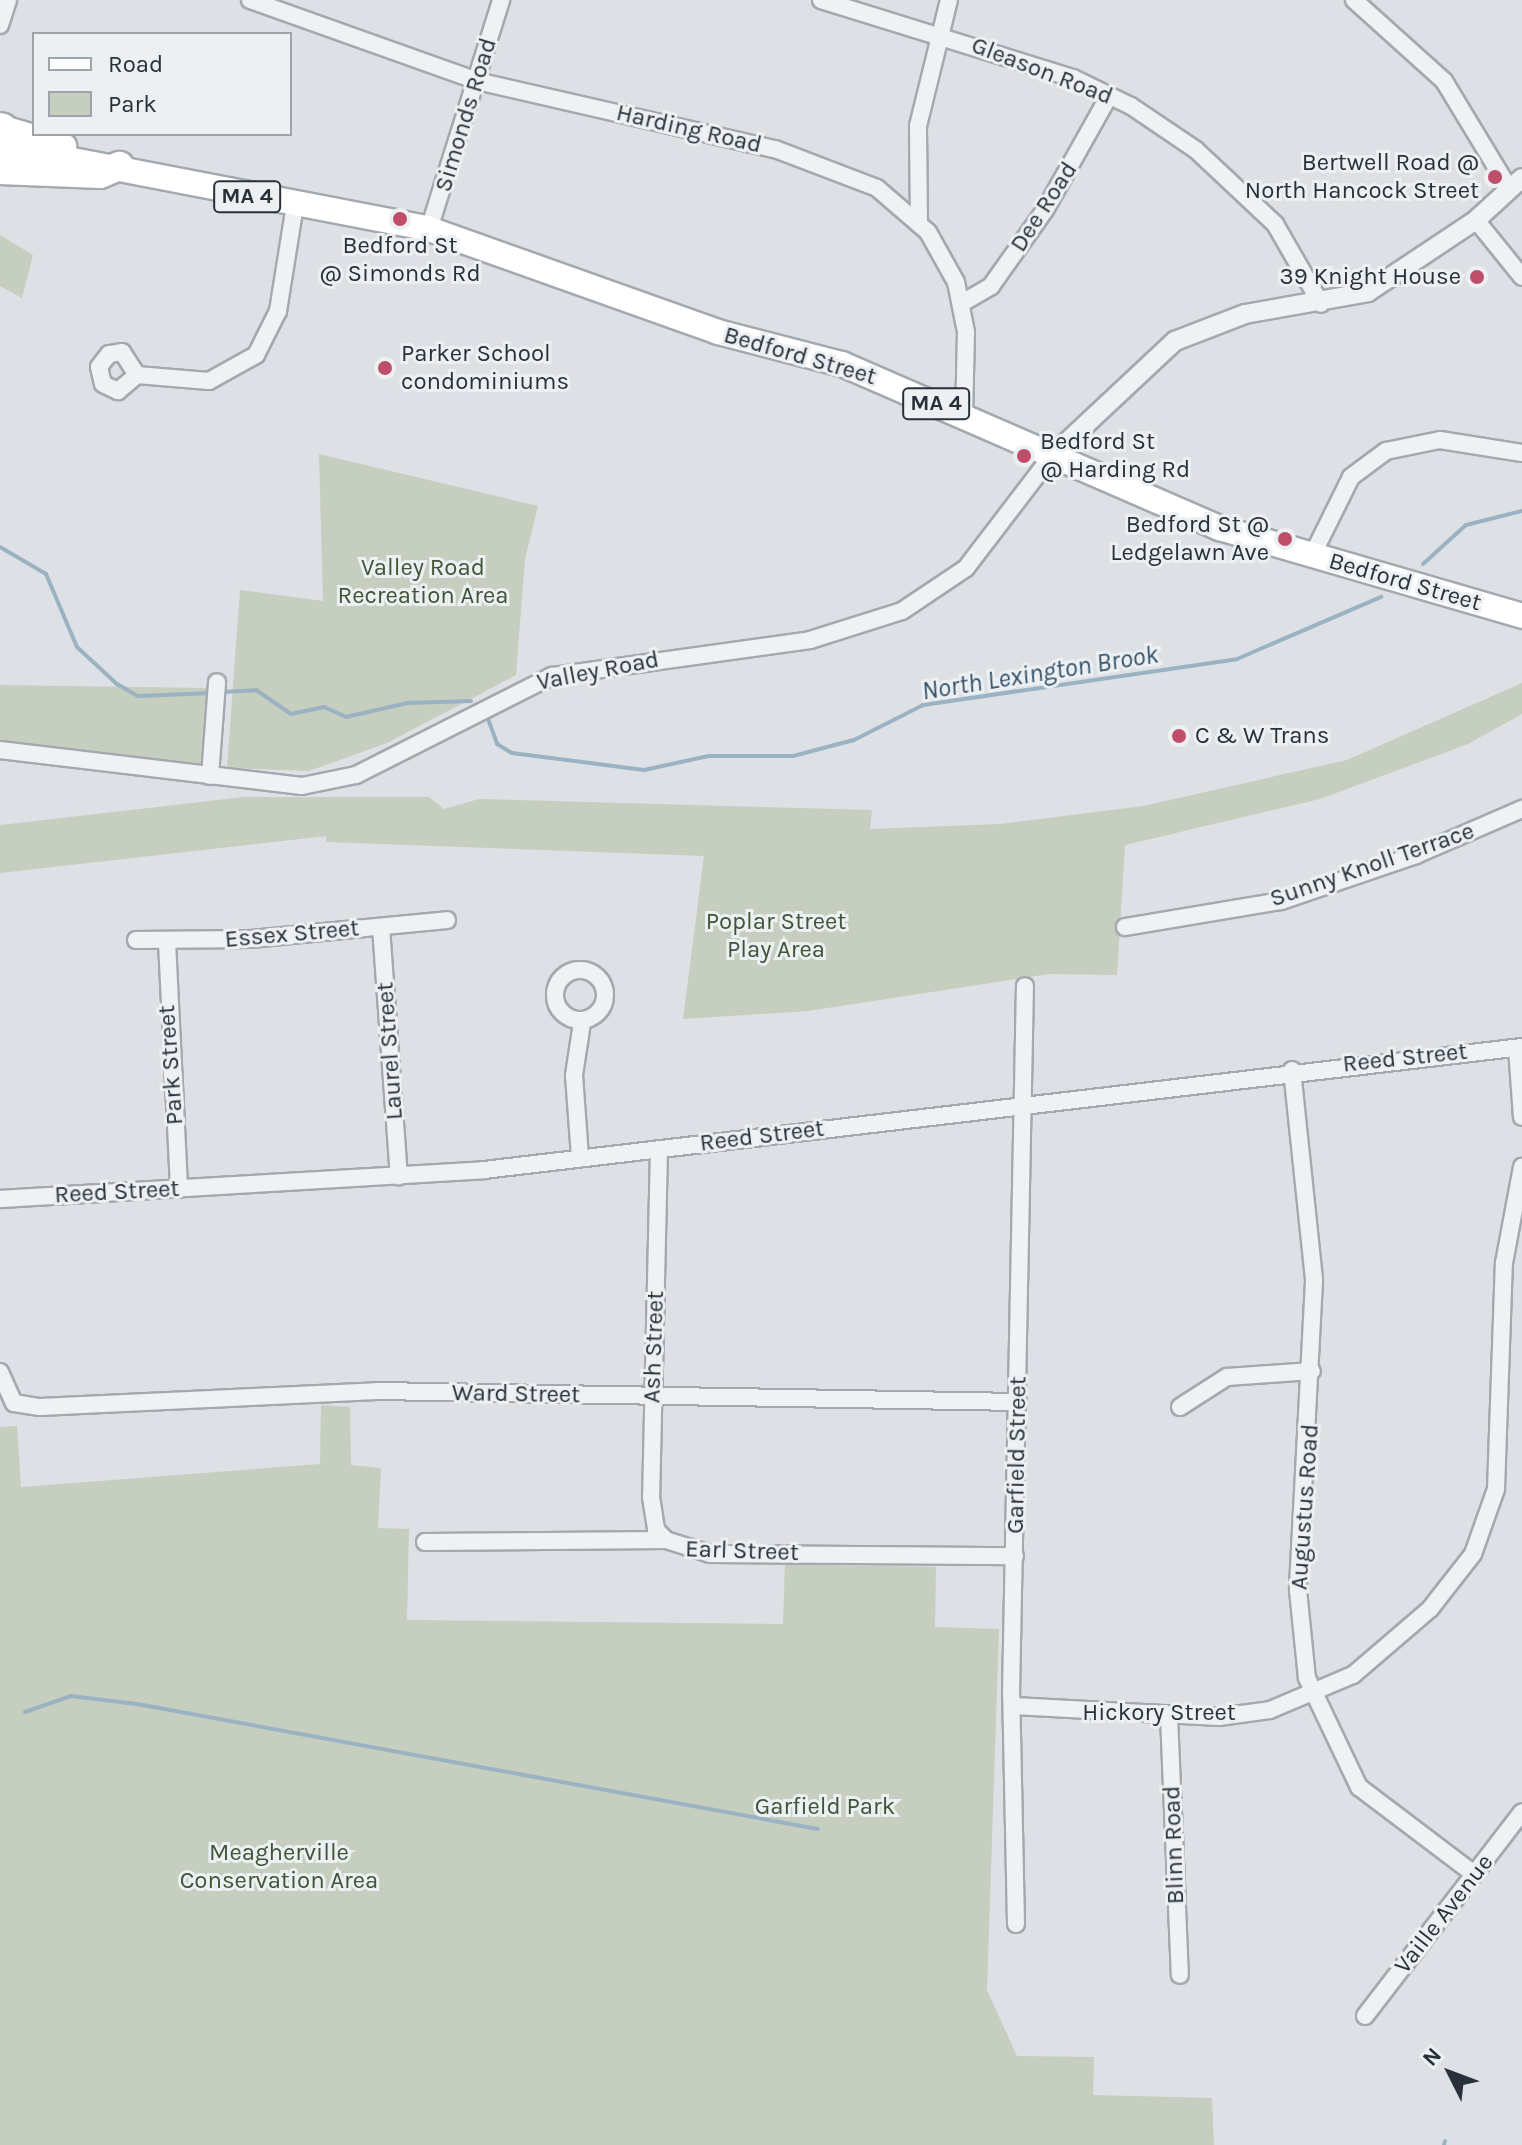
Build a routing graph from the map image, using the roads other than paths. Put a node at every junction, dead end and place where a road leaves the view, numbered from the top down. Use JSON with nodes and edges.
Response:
{"nodes":[{"id":1,"x":8,"y":0,"type":"edge"},
{"id":2,"x":250,"y":0,"type":"edge"},
{"id":3,"x":501,"y":0,"type":"edge"},
{"id":4,"x":821,"y":0,"type":"edge"},
{"id":5,"x":949,"y":0,"type":"edge"},
{"id":6,"x":1354,"y":0,"type":"edge"},
{"id":7,"x":0,"y":25,"type":"edge"},
{"id":8,"x":938,"y":32,"type":"junction"},
{"id":9,"x":477,"y":81,"type":"junction"},
{"id":10,"x":1109,"y":96,"type":"junction"},
{"id":11,"x":1,"y":132,"type":"edge"},
{"id":12,"x":113,"y":165,"type":"junction"},
{"id":13,"x":0,"y":170,"type":"edge"},
{"id":14,"x":1516,"y":184,"type":"edge"},
{"id":15,"x":295,"y":205,"type":"junction"},
{"id":16,"x":1476,"y":220,"type":"junction"},
{"id":17,"x":919,"y":224,"type":"junction"},
{"id":18,"x":429,"y":229,"type":"junction"},
{"id":19,"x":1522,"y":277,"type":"edge"},
{"id":20,"x":962,"y":303,"type":"junction"},
{"id":21,"x":1321,"y":304,"type":"junction"},
{"id":22,"x":137,"y":375,"type":"dead end"},
{"id":23,"x":964,"y":417,"type":"junction"},
{"id":24,"x":1522,"y":453,"type":"edge"},
{"id":25,"x":1051,"y":457,"type":"junction"},
{"id":26,"x":1312,"y":556,"type":"junction"},
{"id":27,"x":1522,"y":616,"type":"edge"},
{"id":28,"x":217,"y":682,"type":"dead end"},
{"id":29,"x":0,"y":750,"type":"edge"},
{"id":30,"x":210,"y":776,"type":"junction"},
{"id":31,"x":1522,"y":809,"type":"edge"},
{"id":32,"x":447,"y":920,"type":"dead end"},
{"id":33,"x":381,"y":927,"type":"junction"},
{"id":34,"x":1125,"y":927,"type":"dead end"},
{"id":35,"x":136,"y":940,"type":"dead end"},
{"id":36,"x":167,"y":942,"type":"junction"},
{"id":37,"x":1025,"y":986,"type":"dead end"},
{"id":38,"x":582,"y":1023,"type":"dead end"},
{"id":39,"x":1520,"y":1047,"type":"edge"},
{"id":40,"x":1292,"y":1070,"type":"junction"},
{"id":41,"x":1028,"y":1102,"type":"junction"},
{"id":42,"x":1522,"y":1117,"type":"edge"},
{"id":43,"x":659,"y":1149,"type":"junction"},
{"id":44,"x":580,"y":1157,"type":"junction"},
{"id":45,"x":1522,"y":1167,"type":"edge"},
{"id":46,"x":399,"y":1176,"type":"junction"},
{"id":47,"x":179,"y":1189,"type":"junction"},
{"id":48,"x":0,"y":1199,"type":"edge"},
{"id":49,"x":1312,"y":1371,"type":"junction"},
{"id":50,"x":0,"y":1372,"type":"edge"},
{"id":51,"x":653,"y":1393,"type":"junction"},
{"id":52,"x":1018,"y":1402,"type":"junction"},
{"id":53,"x":1180,"y":1407,"type":"dead end"},
{"id":54,"x":666,"y":1540,"type":"junction"},
{"id":55,"x":425,"y":1542,"type":"dead end"},
{"id":56,"x":1015,"y":1556,"type":"junction"},
{"id":57,"x":1311,"y":1694,"type":"junction"},
{"id":58,"x":1014,"y":1706,"type":"junction"},
{"id":59,"x":1169,"y":1716,"type":"junction"},
{"id":60,"x":1522,"y":1812,"type":"edge"},
{"id":61,"x":1474,"y":1874,"type":"junction"},
{"id":62,"x":1016,"y":1924,"type":"dead end"},
{"id":63,"x":1180,"y":1975,"type":"dead end"},
{"id":64,"x":1365,"y":2016,"type":"dead end"}],
"edges":[{"from":1,"to":7,"type":"street"},
{"from":2,"to":9,"type":"street","name":"Harding Road"},
{"from":3,"to":9,"type":"street","name":"Simonds Road"},
{"from":4,"to":8,"type":"street","name":"Gleason Road"},
{"from":5,"to":8,"type":"street"},
{"from":6,"to":14,"type":"street"},
{"from":8,"to":10,"type":"street","name":"Gleason Road"},
{"from":8,"to":17,"type":"street"},
{"from":9,"to":17,"type":"street","name":"Harding Road"},
{"from":9,"to":18,"type":"street","name":"Simonds Road"},
{"from":10,"to":20,"type":"street","name":"Dee Road"},
{"from":10,"to":21,"type":"street","name":"Gleason Road"},
{"from":11,"to":12,"type":"main road","name":"Bedford Street","number":"MA 4"},
{"from":12,"to":13,"type":"highway"},
{"from":12,"to":15,"type":"main road","name":"Bedford Street","number":"MA 4"},
{"from":14,"to":16,"type":"street"},
{"from":15,"to":18,"type":"main road","name":"Bedford Street","number":"MA 4"},
{"from":15,"to":22,"type":"street"},
{"from":16,"to":19,"type":"street"},
{"from":16,"to":21,"type":"street"},
{"from":17,"to":20,"type":"street","name":"Harding Road"},
{"from":18,"to":23,"type":"main road","name":"Bedford Street","number":"MA 4"},
{"from":20,"to":23,"type":"street","name":"Harding Road"},
{"from":21,"to":25,"type":"street"},
{"from":23,"to":25,"type":"main road","name":"Bedford Street","number":"MA 4"},
{"from":24,"to":26,"type":"street"},
{"from":25,"to":26,"type":"main road","name":"Bedford Street","number":"MA 4"},
{"from":25,"to":30,"type":"street","name":"Valley Road"},
{"from":26,"to":27,"type":"main road","name":"Bedford Street","number":"MA 4"},
{"from":28,"to":30,"type":"street"},
{"from":29,"to":30,"type":"street","name":"Valley Road"},
{"from":31,"to":34,"type":"street","name":"Sunny Knoll Terrace"},
{"from":32,"to":33,"type":"street","name":"Essex Street"},
{"from":33,"to":36,"type":"street","name":"Essex Street"},
{"from":33,"to":46,"type":"street","name":"Laurel Street"},
{"from":35,"to":36,"type":"street","name":"Essex Street"},
{"from":36,"to":47,"type":"street","name":"Park Street"},
{"from":37,"to":41,"type":"street","name":"Garfield Street"},
{"from":38,"to":44,"type":"street"},
{"from":39,"to":40,"type":"street","name":"Reed Street"},
{"from":39,"to":42,"type":"street"},
{"from":40,"to":41,"type":"street","name":"Reed Street"},
{"from":40,"to":49,"type":"street","name":"Augustus Road"},
{"from":41,"to":43,"type":"street","name":"Reed Street"},
{"from":41,"to":52,"type":"street","name":"Garfield Street"},
{"from":43,"to":44,"type":"street","name":"Reed Street"},
{"from":43,"to":51,"type":"street","name":"Ash Street"},
{"from":44,"to":46,"type":"street","name":"Reed Street"},
{"from":45,"to":57,"type":"street","name":"Hickory Street"},
{"from":46,"to":47,"type":"street","name":"Reed Street"},
{"from":47,"to":48,"type":"street","name":"Reed Street"},
{"from":49,"to":53,"type":"street"},
{"from":49,"to":57,"type":"street","name":"Augustus Road"},
{"from":50,"to":51,"type":"street","name":"Ward Street"},
{"from":51,"to":52,"type":"street","name":"Ward Street"},
{"from":51,"to":54,"type":"street","name":"Ash Street"},
{"from":52,"to":56,"type":"street","name":"Garfield Street"},
{"from":54,"to":55,"type":"street","name":"Earl Street"},
{"from":54,"to":56,"type":"street","name":"Earl Street"},
{"from":56,"to":58,"type":"street","name":"Garfield Street"},
{"from":57,"to":59,"type":"street","name":"Hickory Street"},
{"from":57,"to":61,"type":"street","name":"Augustus Road"},
{"from":58,"to":59,"type":"street","name":"Hickory Street"},
{"from":58,"to":62,"type":"street","name":"Garfield Street"},
{"from":59,"to":63,"type":"street","name":"Blinn Road"},
{"from":60,"to":61,"type":"street","name":"Vaille Avenue"},
{"from":61,"to":64,"type":"street","name":"Vaille Avenue"}]}
